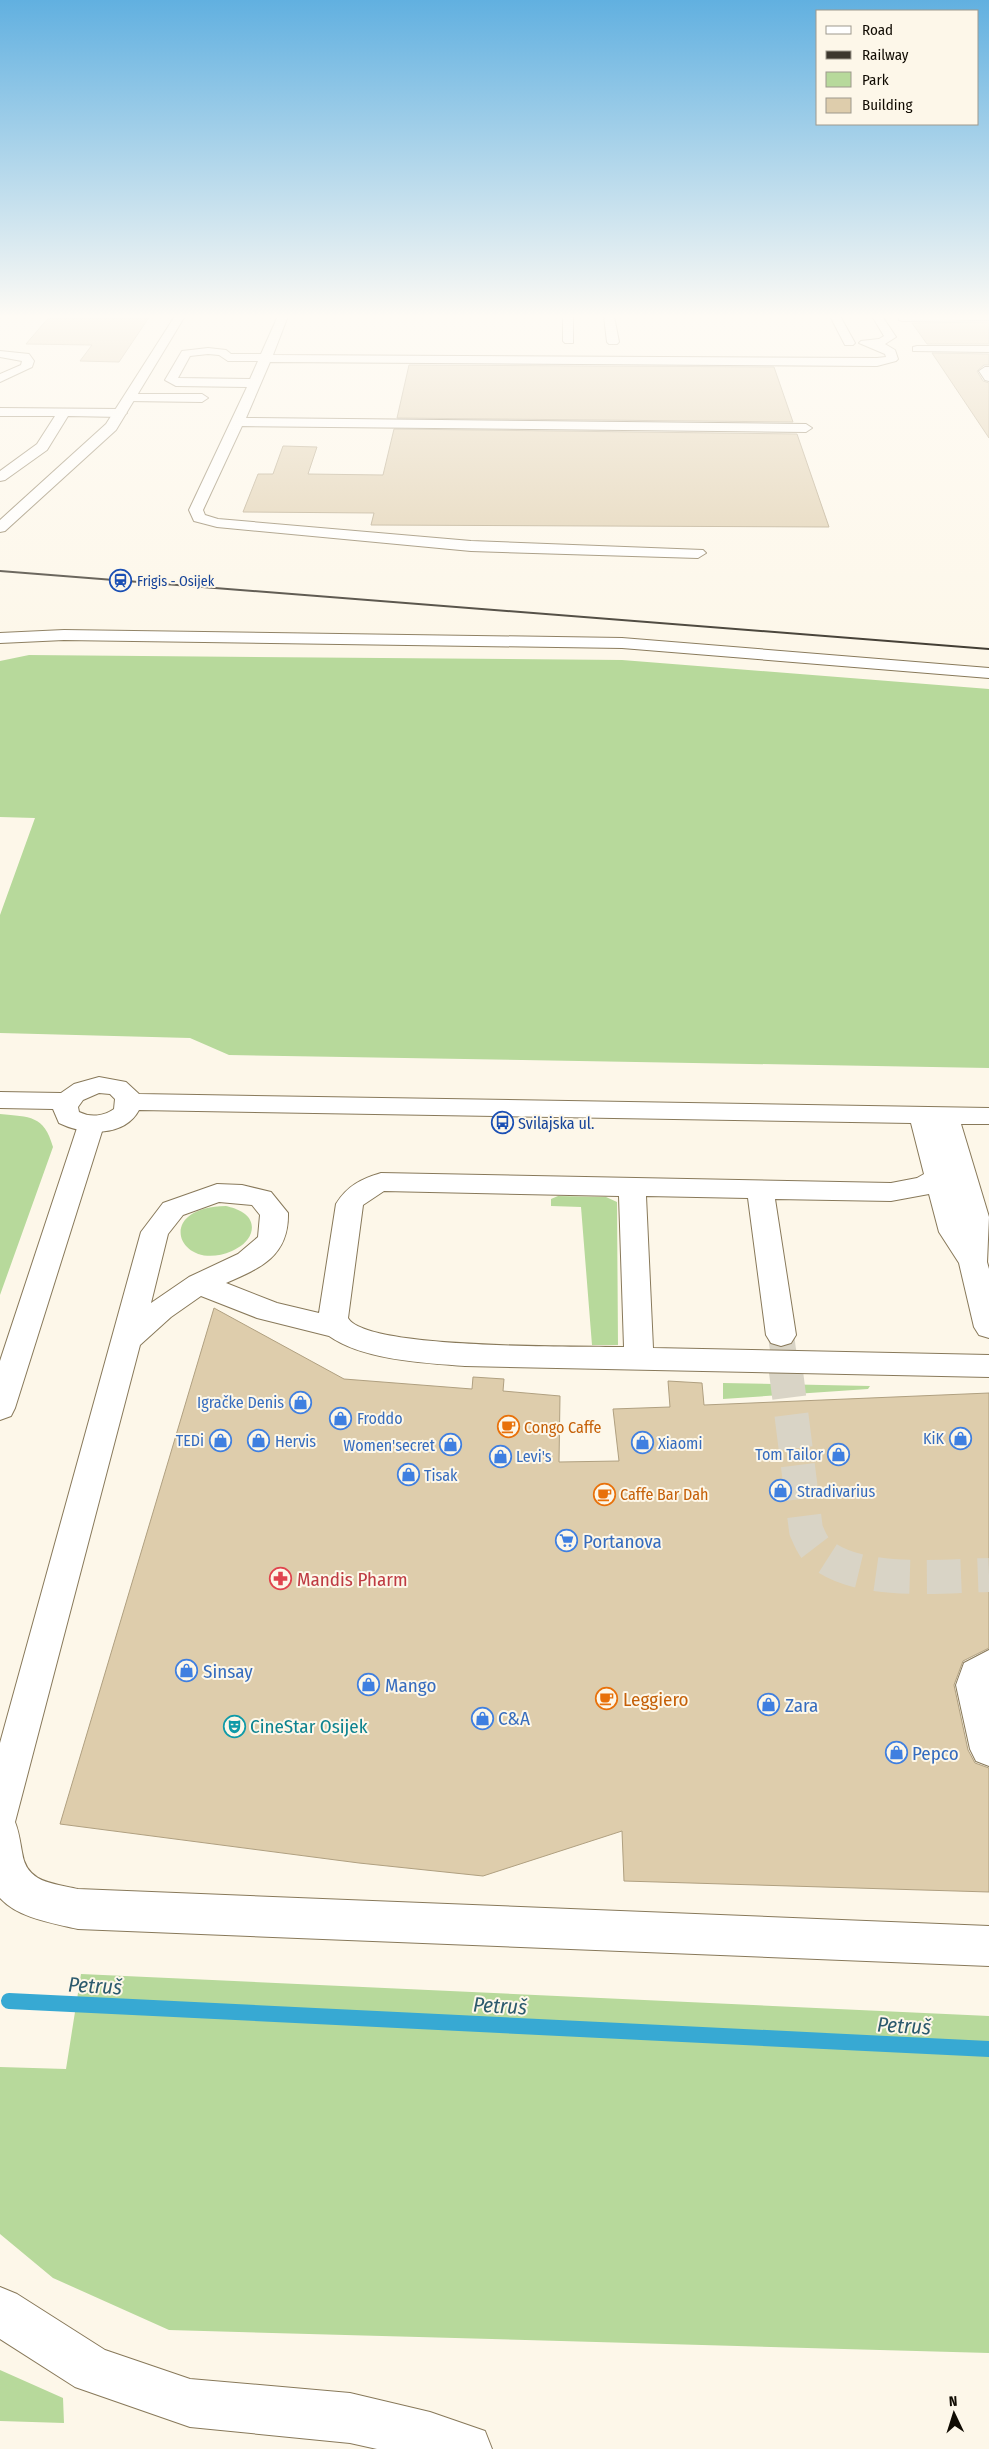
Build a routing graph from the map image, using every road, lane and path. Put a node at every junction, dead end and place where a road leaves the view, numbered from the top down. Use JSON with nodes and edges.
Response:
{"nodes":[{"id":1,"x":53,"y":430,"type":"edge"},
{"id":2,"x":106,"y":430,"type":"edge"},
{"id":3,"x":234,"y":430,"type":"edge"},
{"id":4,"x":0,"y":477,"type":"edge"},
{"id":5,"x":0,"y":528,"type":"edge"},
{"id":6,"x":698,"y":553,"type":"dead end"},
{"id":7,"x":0,"y":638,"type":"edge"},
{"id":8,"x":989,"y":673,"type":"edge"},
{"id":9,"x":0,"y":1100,"type":"edge"},
{"id":10,"x":67,"y":1101,"type":"junction"},
{"id":11,"x":130,"y":1102,"type":"junction"},
{"id":12,"x":934,"y":1114,"type":"junction"},
{"id":13,"x":989,"y":1116,"type":"edge"},
{"id":14,"x":91,"y":1125,"type":"junction"},
{"id":15,"x":937,"y":1177,"type":"junction"},
{"id":16,"x":632,"y":1187,"type":"junction"},
{"id":17,"x":760,"y":1190,"type":"junction"},
{"id":18,"x":979,"y":1195,"type":"edge"},
{"id":19,"x":973,"y":1262,"type":"junction"},
{"id":20,"x":200,"y":1284,"type":"junction"},
{"id":21,"x":989,"y":1327,"type":"edge"},
{"id":22,"x":337,"y":1328,"type":"junction"},
{"id":23,"x":781,"y":1335,"type":"tunnel mouth"},
{"id":24,"x":126,"y":1340,"type":"junction"},
{"id":25,"x":639,"y":1359,"type":"junction"},
{"id":26,"x":989,"y":1366,"type":"edge"},
{"id":27,"x":0,"y":1408,"type":"edge"},
{"id":28,"x":989,"y":1666,"type":"edge"},
{"id":29,"x":989,"y":1749,"type":"edge"},
{"id":30,"x":0,"y":1812,"type":"edge"},
{"id":31,"x":0,"y":1832,"type":"edge"},
{"id":32,"x":989,"y":1946,"type":"edge"},
{"id":33,"x":0,"y":2310,"type":"edge"},
{"id":34,"x":467,"y":2449,"type":"edge"}],
"edges":[{"from":1,"to":4,"type":"main road"},
{"from":2,"to":5,"type":"main road"},
{"from":3,"to":6,"type":"main road"},
{"from":7,"to":8,"type":"main road"},
{"from":9,"to":10,"type":"main road"},
{"from":10,"to":11,"type":"main road"},
{"from":10,"to":14,"type":"main road"},
{"from":11,"to":12,"type":"main road"},
{"from":11,"to":14,"type":"main road"},
{"from":12,"to":13,"type":"main road"},
{"from":12,"to":15,"type":"main road"},
{"from":12,"to":18,"type":"main road"},
{"from":14,"to":27,"type":"main road"},
{"from":15,"to":17,"type":"main road"},
{"from":15,"to":19,"type":"main road"},
{"from":16,"to":17,"type":"main road"},
{"from":16,"to":22,"type":"main road"},
{"from":16,"to":25,"type":"main road"},
{"from":17,"to":23,"type":"main road"},
{"from":18,"to":19,"type":"main road"},
{"from":19,"to":21,"type":"main road"},
{"from":20,"to":22,"type":"main road"},
{"from":20,"to":24,"type":"main road"},
{"from":20,"to":24,"type":"main road"},
{"from":22,"to":25,"type":"main road"},
{"from":24,"to":30,"type":"main road"},
{"from":25,"to":26,"type":"main road"},
{"from":28,"to":29,"type":"main road"},
{"from":31,"to":32,"type":"main road"},
{"from":33,"to":34,"type":"main road"}]}
